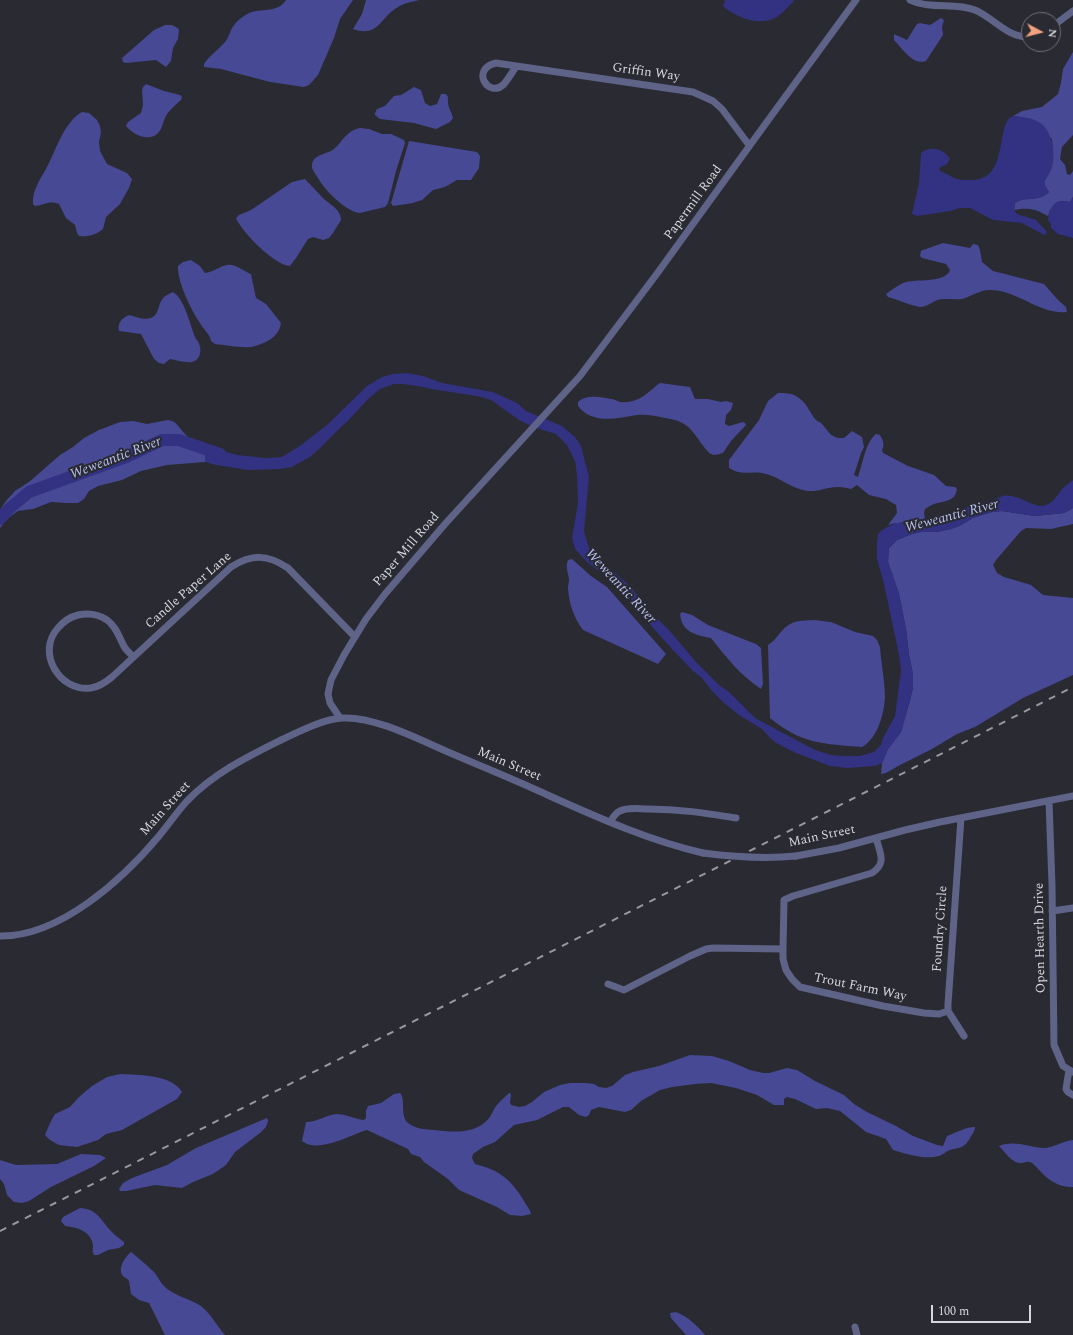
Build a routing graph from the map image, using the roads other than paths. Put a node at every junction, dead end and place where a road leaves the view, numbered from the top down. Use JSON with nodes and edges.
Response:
{"nodes":[{"id":1,"x":856,"y":0,"type":"edge"},
{"id":2,"x":910,"y":0,"type":"edge"},
{"id":3,"x":1073,"y":11,"type":"edge"},
{"id":4,"x":1061,"y":20,"type":"edge"},
{"id":5,"x":1021,"y":36,"type":"edge"},
{"id":6,"x":516,"y":67,"type":"junction"},
{"id":7,"x":749,"y":146,"type":"junction"},
{"id":8,"x":544,"y":415,"type":"joint"},
{"id":9,"x":355,"y":637,"type":"junction"},
{"id":10,"x":133,"y":657,"type":"junction"},
{"id":11,"x":340,"y":718,"type":"junction"},
{"id":12,"x":1073,"y":796,"type":"edge"},
{"id":13,"x":1049,"y":801,"type":"junction"},
{"id":14,"x":736,"y":818,"type":"dead end"},
{"id":15,"x":961,"y":818,"type":"junction"},
{"id":16,"x":610,"y":822,"type":"junction"},
{"id":17,"x":876,"y":838,"type":"junction"},
{"id":18,"x":1073,"y":908,"type":"edge"},
{"id":19,"x":1052,"y":910,"type":"junction"},
{"id":20,"x":0,"y":936,"type":"edge"},
{"id":21,"x":782,"y":949,"type":"junction"},
{"id":22,"x":608,"y":984,"type":"dead end"},
{"id":23,"x":948,"y":1011,"type":"junction"},
{"id":24,"x":964,"y":1036,"type":"dead end"},
{"id":25,"x":1071,"y":1071,"type":"edge"},
{"id":26,"x":1073,"y":1094,"type":"edge"},
{"id":27,"x":855,"y":1327,"type":"dead end"},
{"id":28,"x":857,"y":1335,"type":"edge"}],
"edges":[{"from":1,"to":7,"type":"street","name":"Papermill Road"},
{"from":2,"to":5,"type":"street"},
{"from":3,"to":4,"type":"street"},
{"from":6,"to":6,"type":"street","name":"Griffin Way"},
{"from":6,"to":7,"type":"street","name":"Griffin Way"},
{"from":7,"to":8,"type":"street","name":"Papermill Road"},
{"from":8,"to":9,"type":"street","name":"Paper Mill Road"},
{"from":9,"to":10,"type":"street","name":"Candle Paper Lane"},
{"from":9,"to":11,"type":"street","name":"Paper Mill Road"},
{"from":10,"to":10,"type":"street","name":"Candle Paper Lane"},
{"from":11,"to":16,"type":"street","name":"Main Street"},
{"from":11,"to":20,"type":"street","name":"Main Street"},
{"from":12,"to":13,"type":"street","name":"Main Street"},
{"from":13,"to":15,"type":"street","name":"Main Street"},
{"from":13,"to":19,"type":"street","name":"Open Hearth Drive"},
{"from":14,"to":16,"type":"street"},
{"from":15,"to":17,"type":"street","name":"Main Street"},
{"from":15,"to":23,"type":"street","name":"Foundry Circle"},
{"from":16,"to":17,"type":"street","name":"Main Street","bridge":true},
{"from":17,"to":21,"type":"street","name":"Trout Farm Way"},
{"from":18,"to":19,"type":"street"},
{"from":19,"to":25,"type":"street","name":"Open Hearth Drive"},
{"from":21,"to":22,"type":"street"},
{"from":21,"to":23,"type":"street","name":"Trout Farm Way"},
{"from":23,"to":24,"type":"street"},
{"from":25,"to":26,"type":"street","name":"Open Hearth Drive"},
{"from":27,"to":28,"type":"street"}]}
